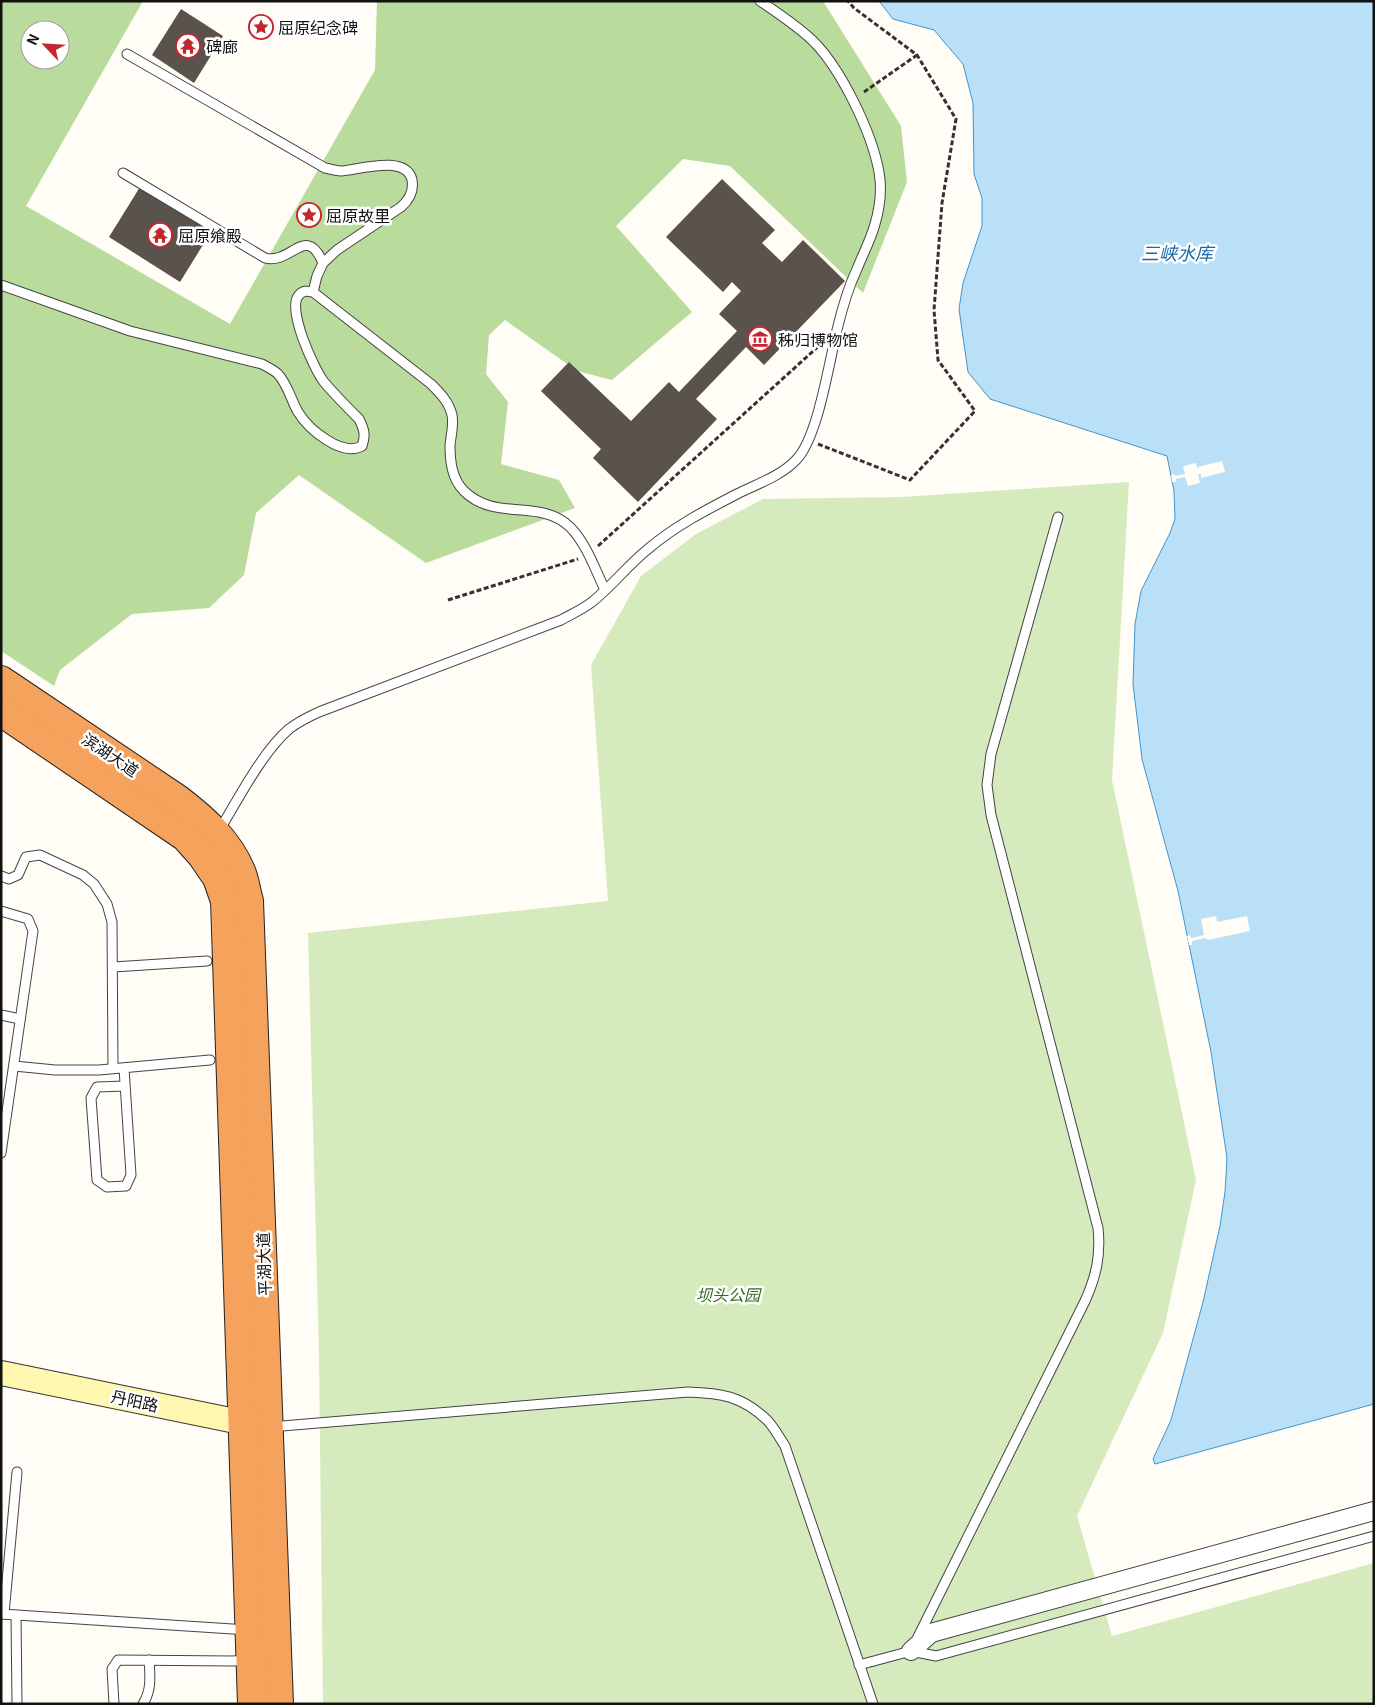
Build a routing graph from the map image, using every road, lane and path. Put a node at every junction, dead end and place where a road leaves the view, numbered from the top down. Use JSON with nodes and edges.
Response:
{"nodes":[{"id":1,"x":760,"y":1,"type":"edge"},
{"id":2,"x":848,"y":1,"type":"edge"},
{"id":3,"x":127,"y":54,"type":"dead end"},
{"id":4,"x":917,"y":55,"type":"junction"},
{"id":5,"x":864,"y":92,"type":"dead end"},
{"id":6,"x":123,"y":172,"type":"dead end"},
{"id":7,"x":323,"y":263,"type":"junction"},
{"id":8,"x":1,"y":285,"type":"edge"},
{"id":9,"x":313,"y":292,"type":"junction"},
{"id":10,"x":826,"y":339,"type":"dead end"},
{"id":11,"x":809,"y":441,"type":"junction"},
{"id":12,"x":1058,"y":517,"type":"dead end"},
{"id":13,"x":588,"y":556,"type":"junction"},
{"id":14,"x":605,"y":590,"type":"junction"},
{"id":15,"x":448,"y":600,"type":"dead end"},
{"id":16,"x":4,"y":698,"type":"edge"},
{"id":17,"x":210,"y":845,"type":"junction"},
{"id":18,"x":1,"y":876,"type":"edge"},
{"id":19,"x":1,"y":911,"type":"edge"},
{"id":20,"x":207,"y":961,"type":"dead end"},
{"id":21,"x":113,"y":967,"type":"junction"},
{"id":22,"x":1,"y":1015,"type":"edge"},
{"id":23,"x":20,"y":1019,"type":"junction"},
{"id":24,"x":210,"y":1060,"type":"dead end"},
{"id":25,"x":14,"y":1066,"type":"junction"},
{"id":26,"x":113,"y":1068,"type":"junction"},
{"id":27,"x":124,"y":1068,"type":"junction"},
{"id":28,"x":125,"y":1086,"type":"junction"},
{"id":29,"x":1,"y":1153,"type":"edge"},
{"id":30,"x":1,"y":1372,"type":"edge"},
{"id":31,"x":242,"y":1422,"type":"junction"},
{"id":32,"x":269,"y":1428,"type":"junction"},
{"id":33,"x":16,"y":1472,"type":"dead end"},
{"id":34,"x":1374,"y":1512,"type":"edge"},
{"id":35,"x":1374,"y":1536,"type":"edge"},
{"id":36,"x":3,"y":1614,"type":"edge"},
{"id":37,"x":16,"y":1615,"type":"junction"},
{"id":38,"x":263,"y":1632,"type":"junction"},
{"id":39,"x":912,"y":1650,"type":"junction"},
{"id":40,"x":149,"y":1660,"type":"junction"},
{"id":41,"x":250,"y":1660,"type":"junction"},
{"id":42,"x":860,"y":1665,"type":"junction"},
{"id":43,"x":17,"y":1704,"type":"edge"},
{"id":44,"x":114,"y":1704,"type":"edge"},
{"id":45,"x":143,"y":1704,"type":"edge"},
{"id":46,"x":252,"y":1704,"type":"edge"},
{"id":47,"x":279,"y":1704,"type":"edge"},
{"id":48,"x":873,"y":1704,"type":"edge"}],
"edges":[{"from":1,"to":11,"type":"lane"},
{"from":2,"to":4,"type":"path"},
{"from":3,"to":7,"type":"lane"},
{"from":4,"to":5,"type":"path"},
{"from":4,"to":11,"type":"path"},
{"from":6,"to":7,"type":"lane"},
{"from":7,"to":9,"type":"lane"},
{"from":8,"to":9,"type":"lane"},
{"from":9,"to":13,"type":"lane"},
{"from":10,"to":13,"type":"path"},
{"from":11,"to":14,"type":"lane"},
{"from":12,"to":39,"type":"lane"},
{"from":13,"to":14,"type":"lane"},
{"from":13,"to":15,"type":"path"},
{"from":14,"to":17,"type":"lane"},
{"from":16,"to":17,"type":"highway","name":"滨湖大道"},
{"from":17,"to":31,"type":"highway","name":"平湖大道"},
{"from":17,"to":32,"type":"highway","name":"平湖大道"},
{"from":18,"to":21,"type":"lane"},
{"from":19,"to":23,"type":"lane"},
{"from":20,"to":21,"type":"lane"},
{"from":21,"to":26,"type":"lane"},
{"from":22,"to":23,"type":"lane"},
{"from":23,"to":25,"type":"lane"},
{"from":24,"to":27,"type":"lane"},
{"from":25,"to":26,"type":"lane"},
{"from":25,"to":29,"type":"lane"},
{"from":26,"to":27,"type":"lane"},
{"from":27,"to":28,"type":"lane"},
{"from":28,"to":28,"type":"lane"},
{"from":30,"to":31,"type":"main road","name":"丹阳路"},
{"from":31,"to":32,"type":"main road","name":"丹阳路"},
{"from":31,"to":38,"type":"highway","name":"平湖大道"},
{"from":32,"to":38,"type":"highway","name":"平湖大道"},
{"from":32,"to":42,"type":"lane"},
{"from":33,"to":36,"type":"lane"},
{"from":34,"to":39,"type":"street"},
{"from":35,"to":39,"type":"lane"},
{"from":36,"to":37,"type":"lane"},
{"from":37,"to":38,"type":"lane"},
{"from":37,"to":43,"type":"lane"},
{"from":38,"to":41,"type":"highway","name":"平湖大道"},
{"from":38,"to":47,"type":"highway","name":"平湖大道"},
{"from":39,"to":42,"type":"lane"},
{"from":40,"to":41,"type":"lane"},
{"from":40,"to":44,"type":"lane"},
{"from":40,"to":45,"type":"lane"},
{"from":41,"to":46,"type":"highway","name":"平湖大道"},
{"from":42,"to":48,"type":"lane"}]}
